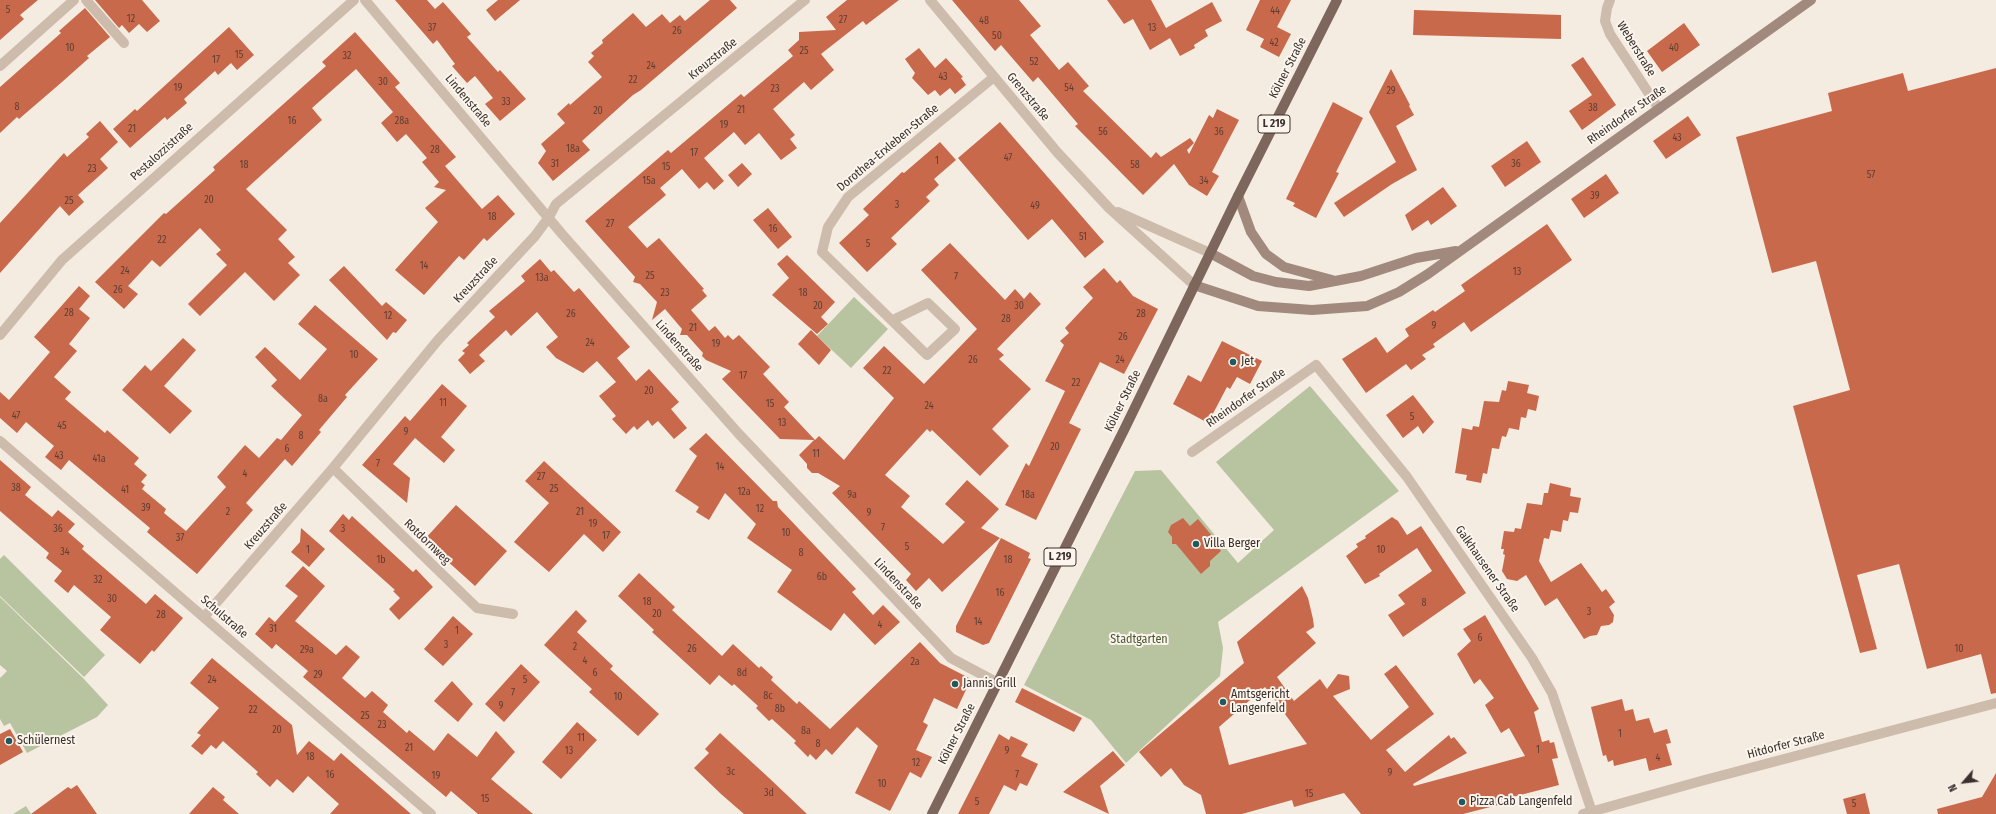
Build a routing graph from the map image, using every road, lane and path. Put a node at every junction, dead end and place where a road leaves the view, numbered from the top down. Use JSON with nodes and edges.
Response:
{"nodes":[{"id":1,"x":74,"y":0,"type":"edge"},
{"id":2,"x":86,"y":0,"type":"edge"},
{"id":3,"x":354,"y":0,"type":"edge"},
{"id":4,"x":365,"y":0,"type":"edge"},
{"id":5,"x":806,"y":0,"type":"edge"},
{"id":6,"x":930,"y":0,"type":"edge"},
{"id":7,"x":1337,"y":0,"type":"edge"},
{"id":8,"x":1610,"y":0,"type":"edge"},
{"id":9,"x":1811,"y":0,"type":"edge"},
{"id":10,"x":124,"y":43,"type":"dead end"},
{"id":11,"x":0,"y":66,"type":"edge"},
{"id":12,"x":994,"y":77,"type":"junction"},
{"id":13,"x":1659,"y":109,"type":"junction"},
{"id":14,"x":1238,"y":196,"type":"junction"},
{"id":15,"x":1109,"y":208,"type":"junction"},
{"id":16,"x":549,"y":217,"type":"junction"},
{"id":17,"x":1458,"y":251,"type":"junction"},
{"id":18,"x":1210,"y":253,"type":"junction"},
{"id":19,"x":1336,"y":281,"type":"junction"},
{"id":20,"x":1194,"y":285,"type":"junction"},
{"id":21,"x":893,"y":320,"type":"junction"},
{"id":22,"x":0,"y":334,"type":"edge"},
{"id":23,"x":1316,"y":366,"type":"joint"},
{"id":24,"x":0,"y":441,"type":"edge"},
{"id":25,"x":1192,"y":452,"type":"dead end"},
{"id":26,"x":333,"y":468,"type":"junction"},
{"id":27,"x":512,"y":614,"type":"dead end"},
{"id":28,"x":204,"y":617,"type":"junction"},
{"id":29,"x":998,"y":683,"type":"junction"},
{"id":30,"x":1996,"y":703,"type":"edge"},
{"id":31,"x":1587,"y":813,"type":"edge"},
{"id":32,"x":431,"y":814,"type":"edge"},
{"id":33,"x":932,"y":814,"type":"edge"}],
"edges":[{"from":1,"to":11,"type":"street"},
{"from":2,"to":10,"type":"street"},
{"from":3,"to":22,"type":"street","name":"Pestalozzistraße"},
{"from":4,"to":16,"type":"street","name":"Lindenstraße"},
{"from":5,"to":16,"type":"street","name":"Kreuzstraße"},
{"from":6,"to":12,"type":"street","name":"Grenzstraße"},
{"from":7,"to":14,"type":"main road","name":"Kölner Straße","number":"L 219"},
{"from":8,"to":13,"type":"street","name":"Weberstraße"},
{"from":9,"to":13,"type":"main road","name":"Rheindorfer Straße"},
{"from":12,"to":15,"type":"street","name":"Grenzstraße"},
{"from":12,"to":21,"type":"street","name":"Dorothea-Erxleben-Straße"},
{"from":13,"to":17,"type":"main road","name":"Rheindorfer Straße"},
{"from":14,"to":18,"type":"main road","name":"Kölner Straße","number":"L 219"},
{"from":14,"to":19,"type":"main road","name":"Rheindorfer Straße"},
{"from":15,"to":18,"type":"street","name":"Grenzstraße"},
{"from":15,"to":20,"type":"street","name":"Grenzstraße"},
{"from":16,"to":26,"type":"street","name":"Kreuzstraße"},
{"from":16,"to":29,"type":"street","name":"Lindenstraße"},
{"from":17,"to":19,"type":"main road","name":"Rheindorfer Straße"},
{"from":17,"to":20,"type":"main road","name":"Rheindorfer Straße"},
{"from":18,"to":19,"type":"main road","name":"Rheindorfer Straße"},
{"from":18,"to":20,"type":"main road","name":"Kölner Straße","number":"L 219"},
{"from":20,"to":29,"type":"main road","name":"Kölner Straße","number":"L 219"},
{"from":21,"to":21,"type":"street","name":"Dorothea-Erxleben-Straße"},
{"from":23,"to":25,"type":"street","name":"Rheindorfer Straße"},
{"from":23,"to":31,"type":"street","name":"Galkhausener Straße"},
{"from":24,"to":28,"type":"street","name":"Schulstraße"},
{"from":26,"to":27,"type":"street","name":"Rotdornweg"},
{"from":26,"to":28,"type":"street","name":"Kreuzstraße"},
{"from":28,"to":32,"type":"street","name":"Schulstraße"},
{"from":29,"to":33,"type":"main road","name":"Kölner Straße","number":"L 219"},
{"from":30,"to":31,"type":"street","name":"Hitdorfer Straße"}]}
